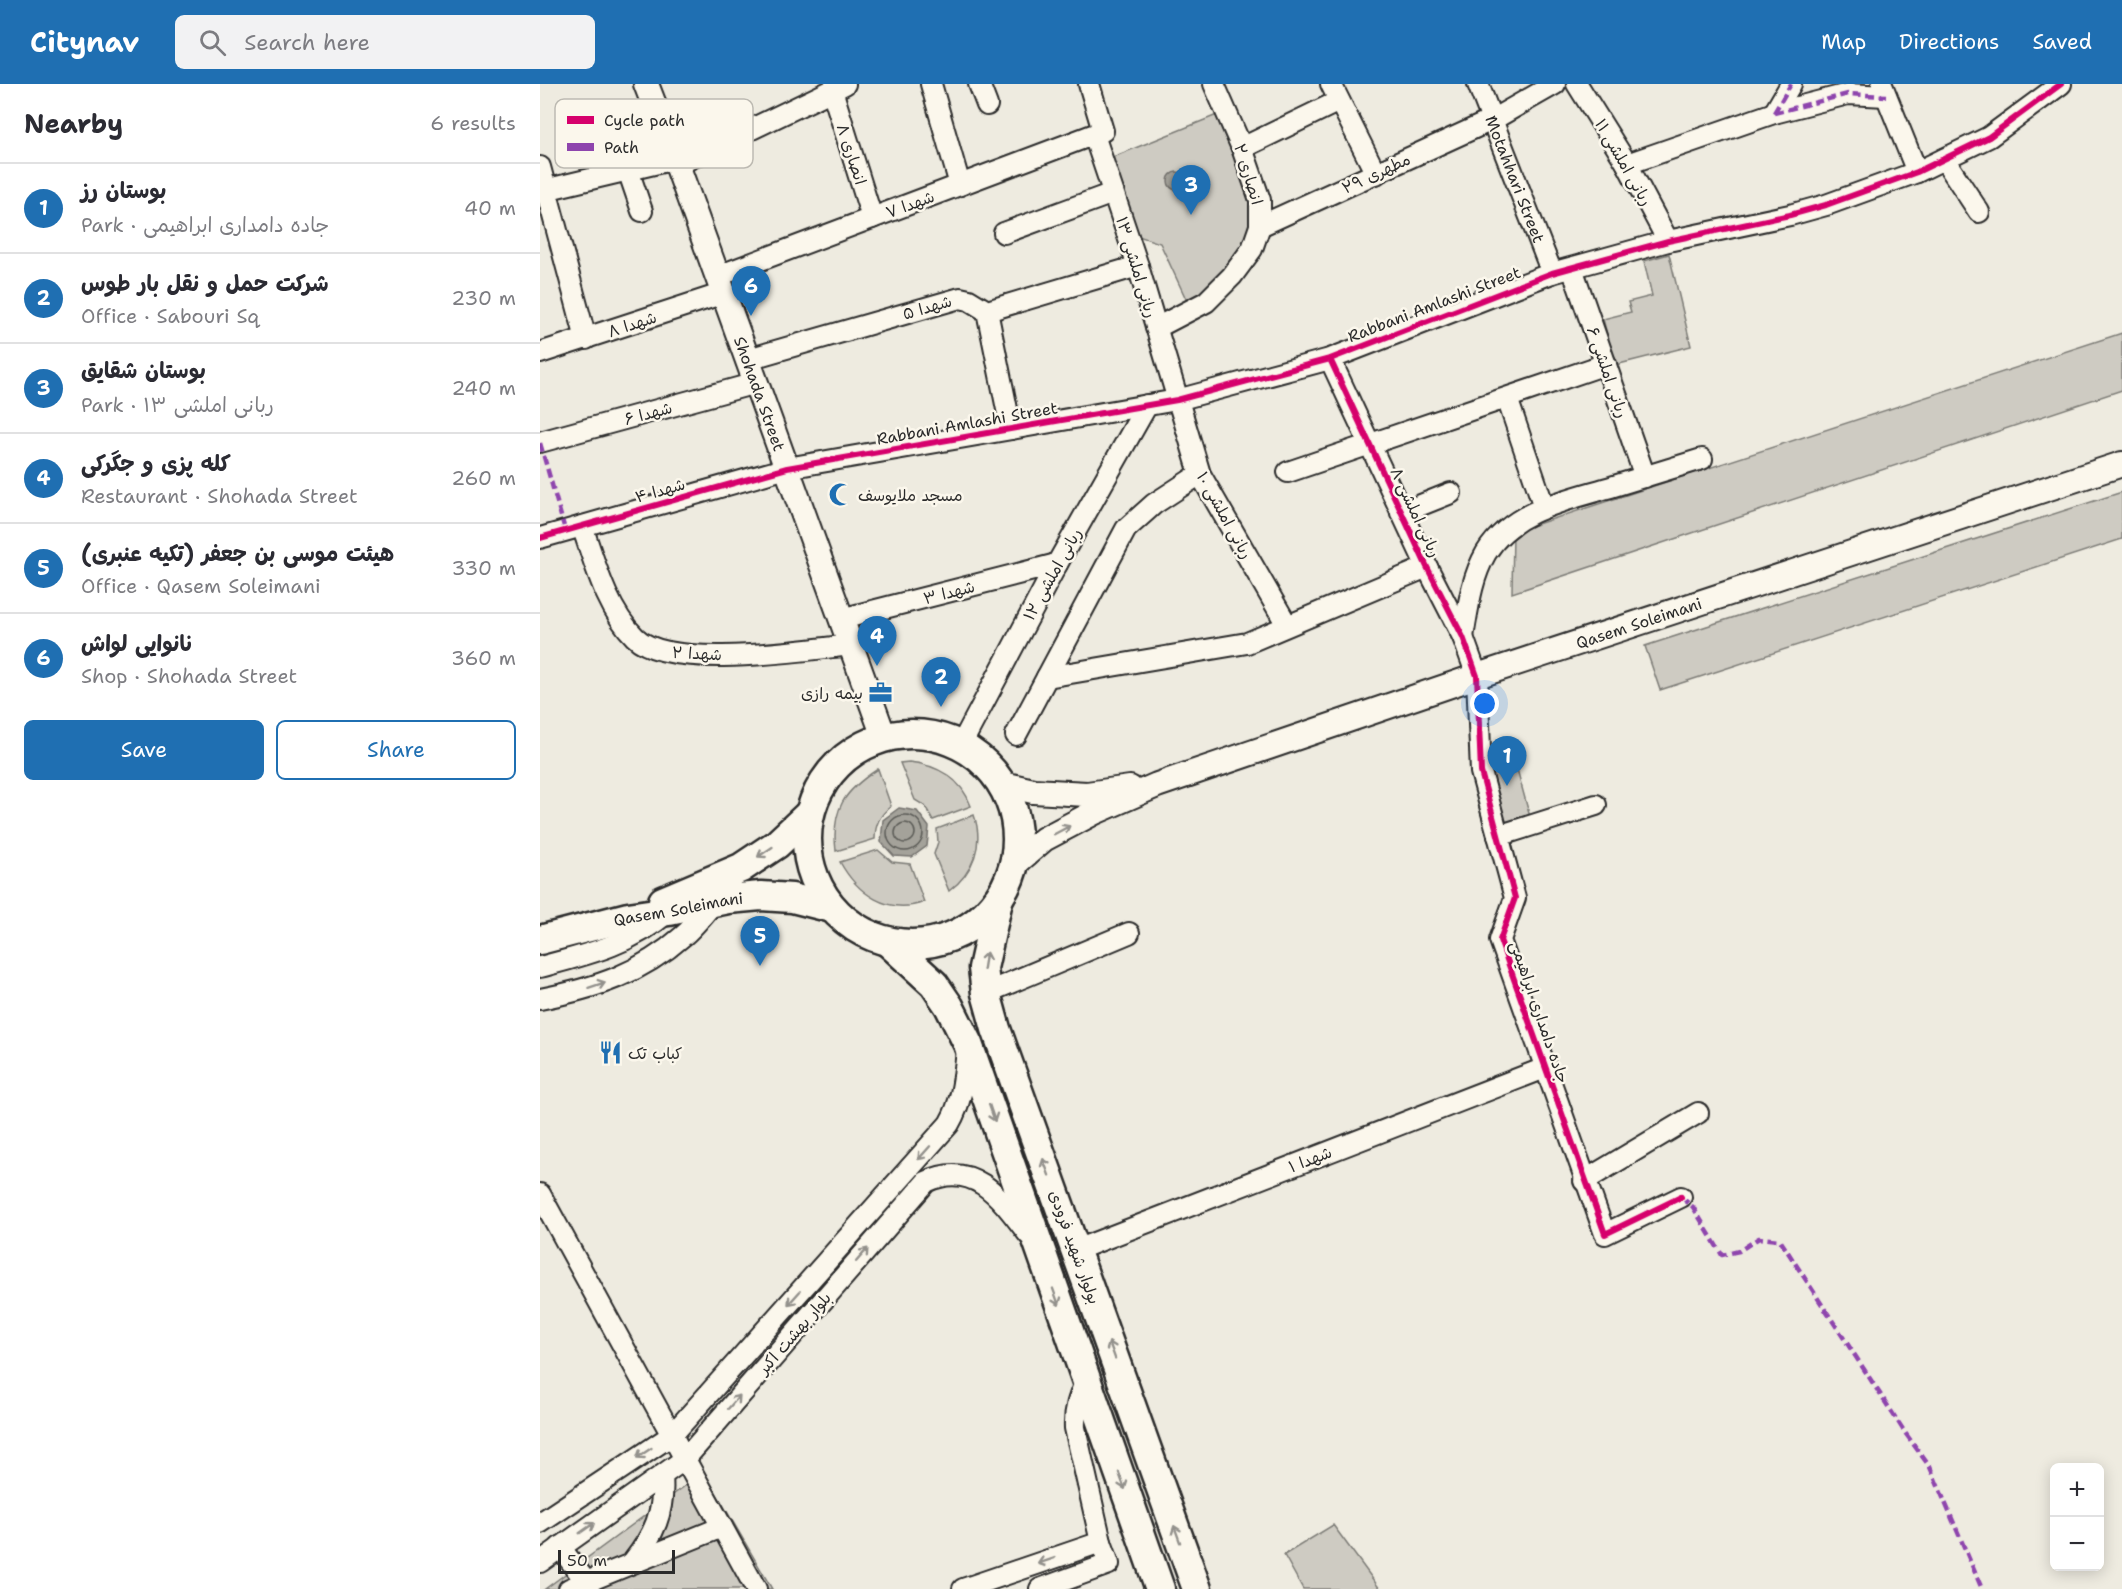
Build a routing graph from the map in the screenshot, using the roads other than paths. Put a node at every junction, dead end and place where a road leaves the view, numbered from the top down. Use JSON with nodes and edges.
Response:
{"nodes":[{"id":1,"x":646,"y":84,"type":"edge"},
{"id":2,"x":931,"y":84,"type":"edge"},
{"id":3,"x":979,"y":84,"type":"edge"},
{"id":4,"x":1089,"y":84,"type":"edge"},
{"id":5,"x":1214,"y":84,"type":"edge"},
{"id":6,"x":1478,"y":84,"type":"edge"},
{"id":7,"x":1555,"y":84,"type":"edge"},
{"id":8,"x":1577,"y":84,"type":"edge"},
{"id":9,"x":1791,"y":84,"type":"edge"},
{"id":10,"x":2061,"y":84,"type":"edge"},
{"id":11,"x":838,"y":87,"type":"edge"},
{"id":12,"x":1884,"y":90,"type":"edge"},
{"id":13,"x":2038,"y":91,"type":"edge"},
{"id":14,"x":1335,"y":92,"type":"edge"},
{"id":15,"x":652,"y":99,"type":"edge"},
{"id":16,"x":987,"y":105,"type":"dead end"},
{"id":17,"x":1774,"y":113,"type":"junction"},
{"id":18,"x":1492,"y":120,"type":"junction"},
{"id":19,"x":753,"y":126,"type":"edge"},
{"id":20,"x":1099,"y":133,"type":"junction"},
{"id":21,"x":1242,"y":148,"type":"junction"},
{"id":22,"x":1944,"y":159,"type":"junction"},
{"id":23,"x":1627,"y":164,"type":"junction"},
{"id":24,"x":540,"y":167,"type":"edge"},
{"id":25,"x":640,"y":168,"type":"edge"},
{"id":26,"x":678,"y":168,"type":"edge"},
{"id":27,"x":628,"y":170,"type":"junction"},
{"id":28,"x":1917,"y":172,"type":"junction"},
{"id":29,"x":1376,"y":174,"type":"junction"},
{"id":30,"x":960,"y":185,"type":"junction"},
{"id":31,"x":544,"y":190,"type":"edge"},
{"id":32,"x":1113,"y":193,"type":"junction"},
{"id":33,"x":642,"y":211,"type":"dead end"},
{"id":34,"x":1979,"y":212,"type":"dead end"},
{"id":35,"x":872,"y":218,"type":"junction"},
{"id":36,"x":1260,"y":226,"type":"junction"},
{"id":37,"x":1004,"y":232,"type":"dead end"},
{"id":38,"x":1668,"y":241,"type":"junction"},
{"id":39,"x":1138,"y":266,"type":"junction"},
{"id":40,"x":1572,"y":267,"type":"junction"},
{"id":41,"x":1552,"y":273,"type":"junction"},
{"id":42,"x":721,"y":285,"type":"junction"},
{"id":43,"x":987,"y":311,"type":"junction"},
{"id":44,"x":1156,"y":328,"type":"junction"},
{"id":45,"x":586,"y":339,"type":"junction"},
{"id":46,"x":540,"y":353,"type":"edge"},
{"id":47,"x":1330,"y":358,"type":"junction"},
{"id":48,"x":748,"y":359,"type":"junction"},
{"id":49,"x":1606,"y":364,"type":"junction"},
{"id":50,"x":756,"y":383,"type":"junction"},
{"id":51,"x":1507,"y":398,"type":"junction"},
{"id":52,"x":1177,"y":399,"type":"junction"},
{"id":53,"x":1147,"y":405,"type":"junction"},
{"id":54,"x":1011,"y":429,"type":"junction"},
{"id":55,"x":540,"y":442,"type":"edge"},
{"id":56,"x":1369,"y":445,"type":"junction"},
{"id":57,"x":1702,"y":459,"type":"dead end"},
{"id":58,"x":2122,"y":464,"type":"edge"},
{"id":59,"x":787,"y":468,"type":"junction"},
{"id":60,"x":1288,"y":472,"type":"dead end"},
{"id":61,"x":1200,"y":474,"type":"junction"},
{"id":62,"x":1645,"y":477,"type":"junction"},
{"id":63,"x":1450,"y":493,"type":"dead end"},
{"id":64,"x":1544,"y":507,"type":"junction"},
{"id":65,"x":1401,"y":513,"type":"junction"},
{"id":66,"x":582,"y":526,"type":"junction"},
{"id":67,"x":540,"y":538,"type":"edge"},
{"id":68,"x":1057,"y":564,"type":"junction"},
{"id":69,"x":1427,"y":567,"type":"junction"},
{"id":70,"x":842,"y":619,"type":"junction"},
{"id":71,"x":1287,"y":625,"type":"junction"},
{"id":72,"x":1463,"y":637,"type":"junction"},
{"id":73,"x":851,"y":645,"type":"junction"},
{"id":74,"x":1477,"y":676,"type":"junction"},
{"id":75,"x":1047,"y":677,"type":"junction"},
{"id":76,"x":1016,"y":735,"type":"dead end"},
{"id":77,"x":884,"y":737,"type":"junction"},
{"id":78,"x":961,"y":745,"type":"junction"},
{"id":79,"x":1003,"y":784,"type":"junction"},
{"id":80,"x":1157,"y":785,"type":"junction"},
{"id":81,"x":1596,"y":805,"type":"dead end"},
{"id":82,"x":809,"y":814,"type":"junction"},
{"id":83,"x":1498,"y":836,"type":"junction"},
{"id":84,"x":1015,"y":864,"type":"junction"},
{"id":85,"x":998,"y":900,"type":"junction"},
{"id":86,"x":715,"y":902,"type":"junction"},
{"id":87,"x":832,"y":908,"type":"junction"},
{"id":88,"x":669,"y":911,"type":"junction"},
{"id":89,"x":628,"y":917,"type":"junction"},
{"id":90,"x":1129,"y":933,"type":"dead end"},
{"id":91,"x":540,"y":940,"type":"edge"},
{"id":92,"x":888,"y":941,"type":"junction"},
{"id":93,"x":540,"y":967,"type":"edge"},
{"id":94,"x":986,"y":993,"type":"junction"},
{"id":95,"x":540,"y":999,"type":"edge"},
{"id":96,"x":968,"y":1044,"type":"junction"},
{"id":97,"x":1545,"y":1068,"type":"junction"},
{"id":98,"x":1698,"y":1113,"type":"dead end"},
{"id":99,"x":1584,"y":1181,"type":"junction"},
{"id":100,"x":540,"y":1194,"type":"edge"},
{"id":101,"x":1681,"y":1197,"type":"dead end"},
{"id":102,"x":1038,"y":1246,"type":"junction"},
{"id":103,"x":1076,"y":1250,"type":"junction"},
{"id":104,"x":1086,"y":1380,"type":"junction"},
{"id":105,"x":672,"y":1435,"type":"junction"},
{"id":106,"x":685,"y":1459,"type":"junction"},
{"id":107,"x":662,"y":1476,"type":"junction"},
{"id":108,"x":540,"y":1522,"type":"edge"},
{"id":109,"x":722,"y":1527,"type":"junction"},
{"id":110,"x":1101,"y":1542,"type":"junction"},
{"id":111,"x":560,"y":1547,"type":"junction"},
{"id":112,"x":540,"y":1562,"type":"edge"},
{"id":113,"x":630,"y":1565,"type":"junction"},
{"id":114,"x":578,"y":1586,"type":"edge"},
{"id":115,"x":756,"y":1589,"type":"edge"},
{"id":116,"x":963,"y":1589,"type":"edge"},
{"id":117,"x":1040,"y":1589,"type":"edge"},
{"id":118,"x":1160,"y":1589,"type":"edge"},
{"id":119,"x":1197,"y":1589,"type":"edge"}],
"edges":[{"from":1,"to":15,"type":"main road","name":"Shohada Street"},
{"from":2,"to":30,"type":"street"},
{"from":3,"to":16,"type":"street"},
{"from":4,"to":20,"type":"street","name":"ربانی املشی ۱۳"},
{"from":5,"to":21,"type":"street","name":"انصاری ۲"},
{"from":6,"to":18,"type":"street","name":"Motahhari Street"},
{"from":7,"to":18,"type":"street","name":"مطهری ۲۹"},
{"from":8,"to":23,"type":"street","name":"ربانی املشی ۱۱"},
{"from":9,"to":17,"type":"street"},
{"from":10,"to":13,"type":"street","name":"Rabbani Amlashi Street"},
{"from":11,"to":19,"type":"street"},
{"from":11,"to":35,"type":"street","name":"انصاری ۸"},
{"from":12,"to":17,"type":"street"},
{"from":12,"to":28,"type":"street"},
{"from":13,"to":22,"type":"street","name":"Rabbani Amlashi Street"},
{"from":14,"to":21,"type":"street"},
{"from":14,"to":29,"type":"street"},
{"from":17,"to":23,"type":"street"},
{"from":18,"to":29,"type":"street","name":"مطهری ۲۹"},
{"from":18,"to":41,"type":"street","name":"Motahhari Street"},
{"from":20,"to":30,"type":"street","name":"شهدا ۷"},
{"from":20,"to":32,"type":"street","name":"ربانی املشی ۱۳"},
{"from":21,"to":36,"type":"street","name":"انصاری ۲"},
{"from":22,"to":28,"type":"street","name":"Rabbani Amlashi Street"},
{"from":22,"to":34,"type":"street"},
{"from":23,"to":38,"type":"street","name":"ربانی املشی ۱۱"},
{"from":24,"to":31,"type":"street"},
{"from":25,"to":27,"type":"street"},
{"from":26,"to":42,"type":"main road","name":"Shohada Street"},
{"from":27,"to":31,"type":"street"},
{"from":27,"to":33,"type":"street"},
{"from":28,"to":38,"type":"street","name":"Rabbani Amlashi Street"},
{"from":29,"to":36,"type":"street","name":"مطهری ۲۹"},
{"from":30,"to":35,"type":"street","name":"شهدا ۷"},
{"from":31,"to":45,"type":"street"},
{"from":32,"to":37,"type":"street"},
{"from":32,"to":39,"type":"street","name":"ربانی املشی ۱۳"},
{"from":35,"to":42,"type":"street","name":"شهدا ۷"},
{"from":36,"to":44,"type":"street","name":"انصاری ۲"},
{"from":38,"to":40,"type":"street","name":"Rabbani Amlashi Street"},
{"from":39,"to":43,"type":"street"},
{"from":39,"to":44,"type":"street","name":"ربانی املشی ۱۳"},
{"from":40,"to":41,"type":"street","name":"Rabbani Amlashi Street"},
{"from":40,"to":49,"type":"street","name":"ربانی املشی ۶"},
{"from":41,"to":47,"type":"street","name":"Rabbani Amlashi Street"},
{"from":42,"to":45,"type":"street","name":"شهدا ۸"},
{"from":42,"to":48,"type":"main road","name":"Shohada Street"},
{"from":43,"to":48,"type":"street","name":"شهدا ۵"},
{"from":43,"to":54,"type":"street"},
{"from":44,"to":52,"type":"street","name":"ربانی املشی ۱۳"},
{"from":45,"to":46,"type":"street","name":"شهدا ۸"},
{"from":47,"to":52,"type":"street","name":"Rabbani Amlashi Street"},
{"from":47,"to":56,"type":"street","name":"ربانی املشی ۸"},
{"from":48,"to":50,"type":"main road","name":"Shohada Street"},
{"from":49,"to":51,"type":"street"},
{"from":49,"to":62,"type":"street","name":"ربانی املشی ۶"},
{"from":50,"to":55,"type":"street","name":"شهدا ۶"},
{"from":50,"to":59,"type":"main road","name":"Shohada Street"},
{"from":51,"to":56,"type":"street"},
{"from":51,"to":64,"type":"street"},
{"from":52,"to":53,"type":"street","name":"Rabbani Amlashi Street"},
{"from":52,"to":61,"type":"street","name":"ربانی املشی ۱۰"},
{"from":53,"to":54,"type":"street","name":"Rabbani Amlashi Street"},
{"from":53,"to":68,"type":"street","name":"ربانی املشی ۱۲"},
{"from":54,"to":59,"type":"street","name":"Rabbani Amlashi Street"},
{"from":56,"to":60,"type":"street"},
{"from":56,"to":65,"type":"street","name":"ربانی املشی ۸"},
{"from":57,"to":62,"type":"street"},
{"from":58,"to":74,"type":"main road","name":"Qasem Soleimani"},
{"from":59,"to":66,"type":"street","name":"شهدا ۴"},
{"from":59,"to":70,"type":"main road","name":"Shohada Street"},
{"from":61,"to":71,"type":"street","name":"ربانی املشی ۱۰"},
{"from":61,"to":75,"type":"street"},
{"from":62,"to":64,"type":"street"},
{"from":63,"to":65,"type":"street"},
{"from":64,"to":72,"type":"street"},
{"from":65,"to":69,"type":"street","name":"ربانی املشی ۸"},
{"from":66,"to":67,"type":"street","name":"شهدا ۴"},
{"from":66,"to":73,"type":"street","name":"شهدا ۲"},
{"from":68,"to":70,"type":"street","name":"شهدا ۳"},
{"from":68,"to":78,"type":"street","name":"ربانی املشی ۱۲"},
{"from":69,"to":71,"type":"street"},
{"from":69,"to":72,"type":"street","name":"ربانی املشی ۸"},
{"from":70,"to":73,"type":"main road","name":"Shohada Street"},
{"from":71,"to":75,"type":"street"},
{"from":72,"to":74,"type":"street","name":"ربانی املشی ۸"},
{"from":73,"to":77,"type":"main road","name":"Shohada Street"},
{"from":74,"to":80,"type":"main road","name":"Qasem Soleimani"},
{"from":74,"to":83,"type":"street","name":"جاده دامداری ابراهیمی"},
{"from":75,"to":76,"type":"street"},
{"from":77,"to":78,"type":"highway"},
{"from":77,"to":82,"type":"highway"},
{"from":78,"to":79,"type":"highway"},
{"from":79,"to":80,"type":"main road","name":"Qasem Soleimani"},
{"from":79,"to":84,"type":"highway"},
{"from":84,"to":80,"type":"main road","name":"Qasem Soleimani","one_way":true},
{"from":81,"to":83,"type":"street"},
{"from":82,"to":87,"type":"highway"},
{"from":82,"to":89,"type":"highway","name":"Qasem Soleimani","one_way":true},
{"from":83,"to":97,"type":"street","name":"جاده دامداری ابراهیمی"},
{"from":84,"to":85,"type":"highway"},
{"from":85,"to":92,"type":"highway"},
{"from":94,"to":85,"type":"highway","name":"بولوار شهید فرودی","one_way":true},
{"from":86,"to":87,"type":"highway","name":"Qasem Soleimani"},
{"from":86,"to":88,"type":"highway","name":"Qasem Soleimani"},
{"from":95,"to":86,"type":"street","one_way":true},
{"from":87,"to":92,"type":"highway"},
{"from":88,"to":89,"type":"highway","name":"Qasem Soleimani"},
{"from":88,"to":93,"type":"street"},
{"from":89,"to":91,"type":"highway"},
{"from":90,"to":94,"type":"street"},
{"from":92,"to":96,"type":"highway","name":"بولوار شهید فرودی"},
{"from":103,"to":94,"type":"highway","name":"بولوار شهید فرودی","one_way":true},
{"from":96,"to":102,"type":"highway","name":"بولوار شهید فرودی","one_way":true},
{"from":96,"to":105,"type":"street","name":"بلوار بهشت اکبر","one_way":true},
{"from":97,"to":99,"type":"street","name":"جاده دامداری ابراهیمی"},
{"from":97,"to":103,"type":"street","name":"شهدا ۱"},
{"from":98,"to":99,"type":"street"},
{"from":99,"to":101,"type":"street","name":"جاده دامداری ابراهیمی"},
{"from":100,"to":105,"type":"street"},
{"from":102,"to":104,"type":"highway","name":"بولوار شهید فرودی","one_way":true},
{"from":106,"to":102,"type":"street","name":"بلوار بهشت اکبر","one_way":true},
{"from":119,"to":103,"type":"highway","name":"بولوار شهید فرودی","one_way":true},
{"from":104,"to":110,"type":"street"},
{"from":104,"to":118,"type":"highway","name":"بولوار شهید فرودی","one_way":true},
{"from":105,"to":106,"type":"street"},
{"from":105,"to":108,"type":"street","name":"بلوار بهشت اکبر","one_way":true},
{"from":106,"to":107,"type":"street","name":"بلوار بهشت اکبر"},
{"from":106,"to":109,"type":"street"},
{"from":111,"to":107,"type":"street","name":"بلوار بهشت اکبر","one_way":true},
{"from":107,"to":113,"type":"street"},
{"from":109,"to":113,"type":"street"},
{"from":109,"to":115,"type":"street"},
{"from":110,"to":116,"type":"street","one_way":true},
{"from":110,"to":117,"type":"street"},
{"from":111,"to":112,"type":"street","name":"بلوار بهشت اکبر"},
{"from":111,"to":114,"type":"street"},
{"from":113,"to":114,"type":"street"}]}
